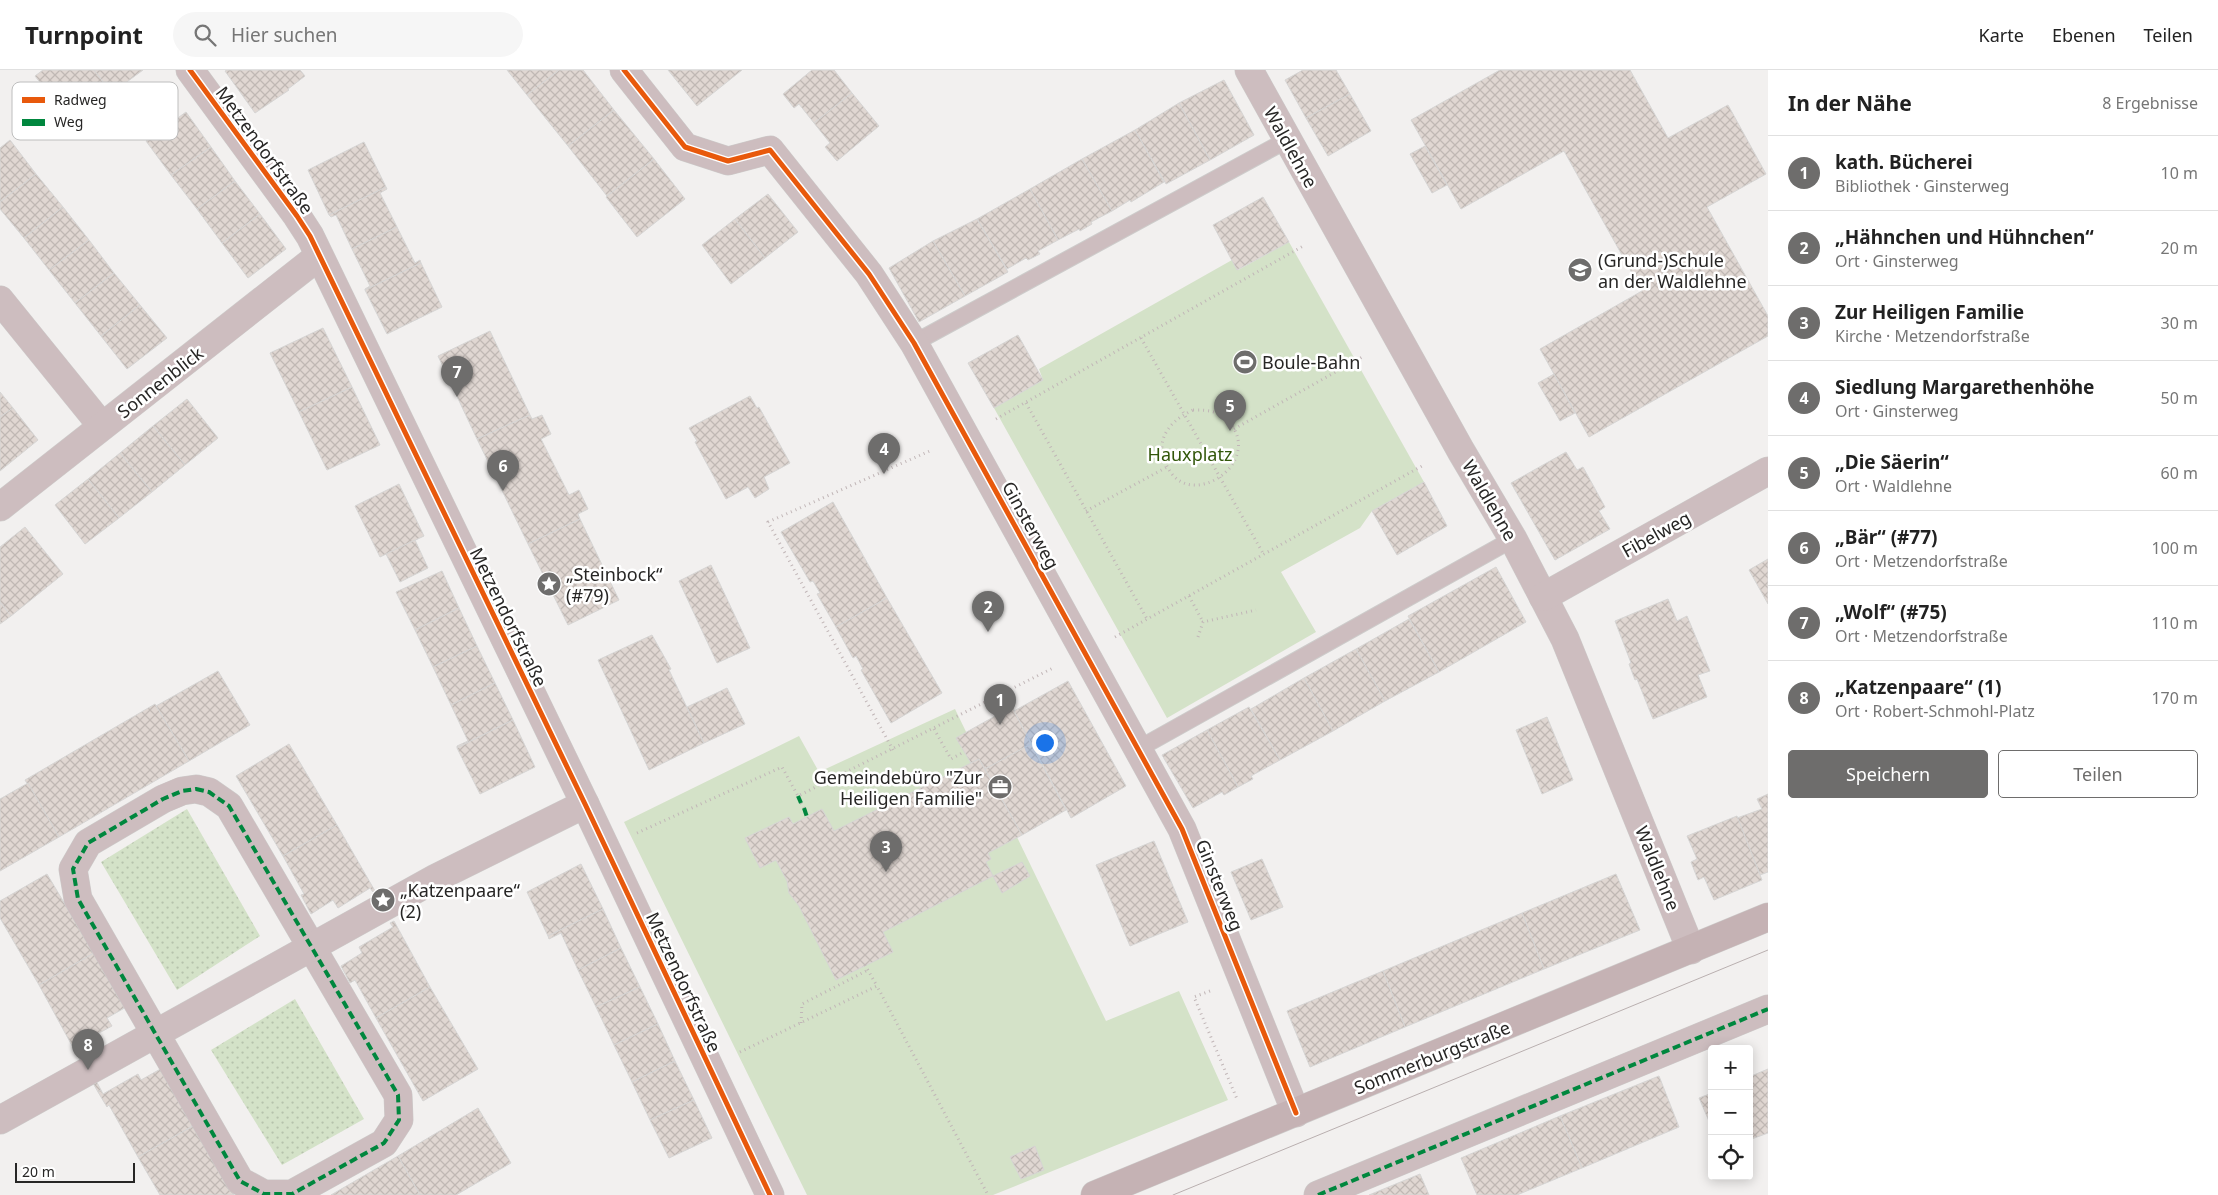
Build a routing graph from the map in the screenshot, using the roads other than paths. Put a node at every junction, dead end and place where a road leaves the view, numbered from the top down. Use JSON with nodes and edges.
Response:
{"nodes":[{"id":1,"x":190,"y":70,"type":"edge"},
{"id":2,"x":624,"y":70,"type":"edge"},
{"id":3,"x":1249,"y":70,"type":"edge"},
{"id":4,"x":1287,"y":140,"type":"junction"},
{"id":5,"x":319,"y":256,"type":"junction"},
{"id":6,"x":0,"y":300,"type":"edge"},
{"id":7,"x":914,"y":343,"type":"junction"},
{"id":8,"x":102,"y":426,"type":"junction"},
{"id":9,"x":1768,"y":471,"type":"edge"},
{"id":10,"x":0,"y":507,"type":"edge"},
{"id":11,"x":1513,"y":539,"type":"junction"},
{"id":12,"x":1543,"y":597,"type":"junction"},
{"id":13,"x":1138,"y":749,"type":"junction"},
{"id":14,"x":585,"y":804,"type":"junction"},
{"id":15,"x":1768,"y":918,"type":"edge"},
{"id":16,"x":313,"y":946,"type":"junction"},
{"id":17,"x":1691,"y":950,"type":"junction"},
{"id":18,"x":1768,"y":1009,"type":"edge"},
{"id":19,"x":156,"y":1033,"type":"junction"},
{"id":20,"x":1296,"y":1113,"type":"junction"},
{"id":21,"x":0,"y":1120,"type":"edge"},
{"id":22,"x":770,"y":1195,"type":"edge"},
{"id":23,"x":1095,"y":1195,"type":"edge"},
{"id":24,"x":1318,"y":1195,"type":"edge"}],
"edges":[{"from":1,"to":5,"type":"street","name":"Metzendorfstraße"},
{"from":2,"to":7,"type":"street","name":"Ginsterweg"},
{"from":3,"to":4,"type":"street","name":"Waldlehne"},
{"from":4,"to":7,"type":"lane"},
{"from":4,"to":11,"type":"street","name":"Waldlehne"},
{"from":5,"to":8,"type":"street","name":"Sonnenblick"},
{"from":5,"to":14,"type":"street","name":"Metzendorfstraße"},
{"from":6,"to":8,"type":"street"},
{"from":7,"to":13,"type":"street","name":"Ginsterweg"},
{"from":8,"to":10,"type":"street","name":"Sonnenblick"},
{"from":9,"to":12,"type":"street","name":"Fibelweg"},
{"from":11,"to":12,"type":"street","name":"Waldlehne"},
{"from":11,"to":13,"type":"lane"},
{"from":12,"to":17,"type":"street","name":"Waldlehne"},
{"from":13,"to":20,"type":"street","name":"Ginsterweg"},
{"from":14,"to":16,"type":"street"},
{"from":14,"to":22,"type":"street","name":"Metzendorfstraße"},
{"from":15,"to":17,"type":"street","name":"Sommerburgstraße"},
{"from":16,"to":19,"type":"street"},
{"from":16,"to":19,"type":"street"},
{"from":16,"to":19,"type":"street"},
{"from":17,"to":20,"type":"street","name":"Sommerburgstraße"},
{"from":18,"to":24,"type":"street"},
{"from":19,"to":21,"type":"street"},
{"from":20,"to":23,"type":"street","name":"Sommerburgstraße"}]}
